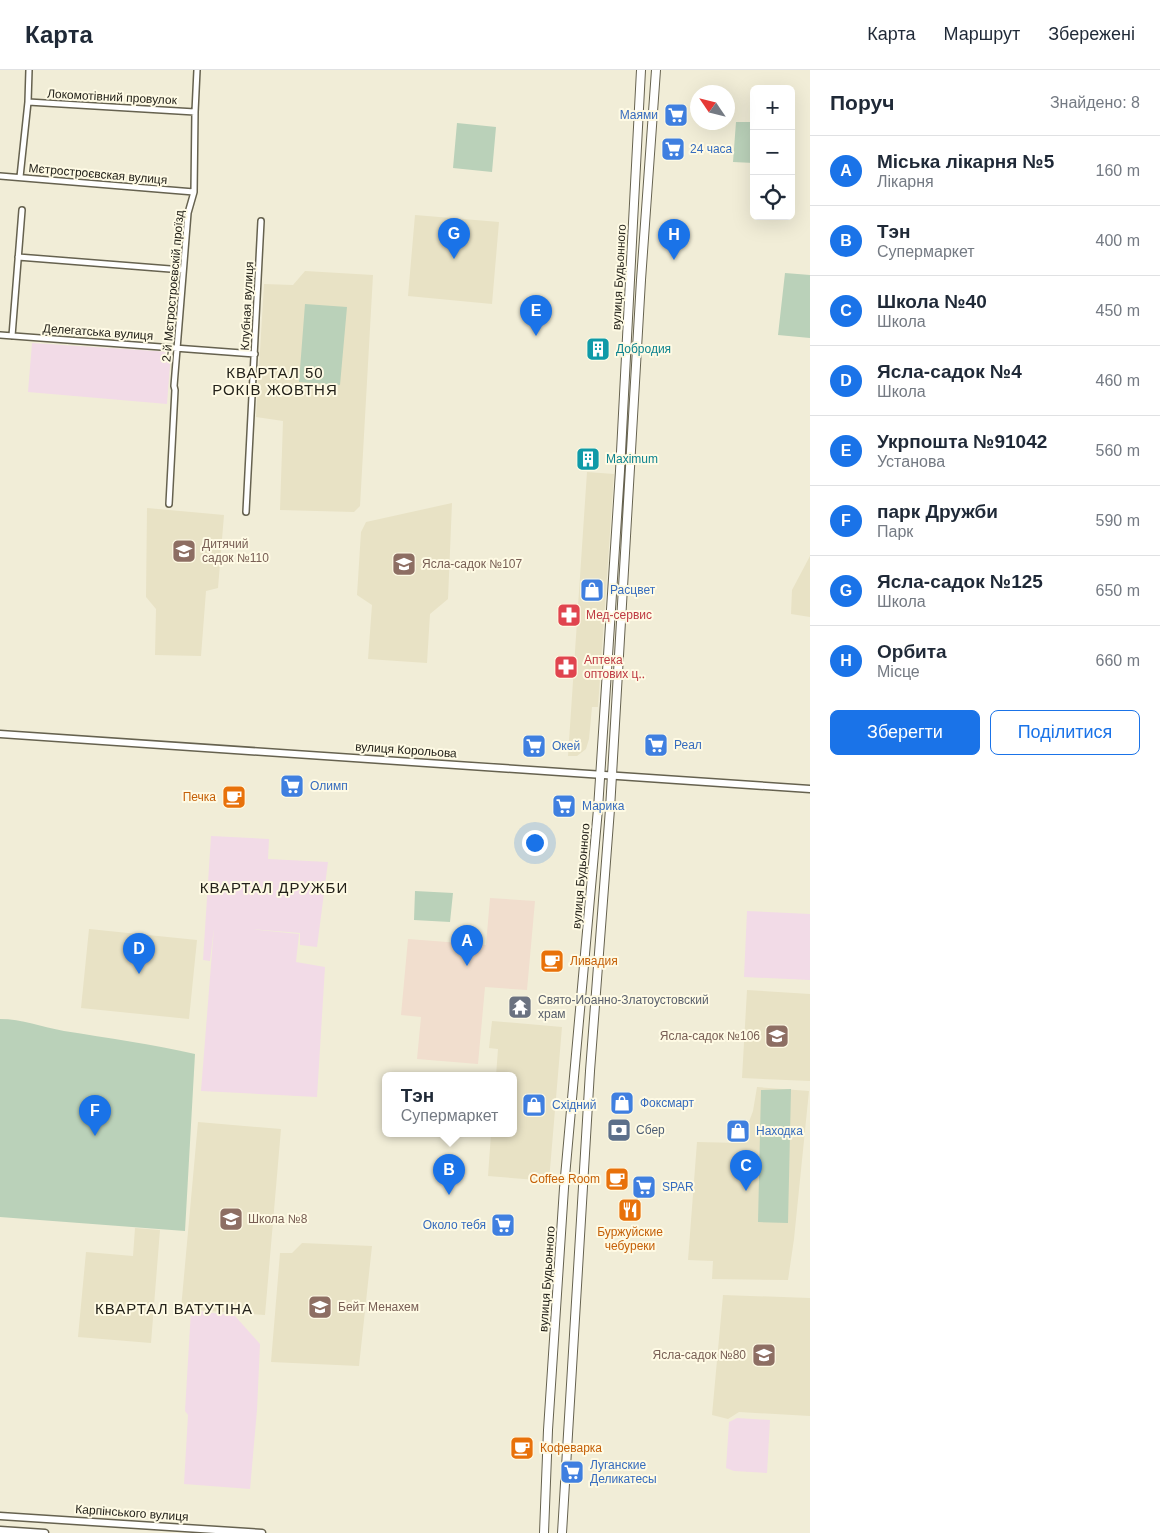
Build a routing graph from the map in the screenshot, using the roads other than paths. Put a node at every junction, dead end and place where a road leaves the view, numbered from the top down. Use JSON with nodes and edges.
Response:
{"nodes":[{"id":1,"x":29,"y":70,"type":"edge"},
{"id":2,"x":197,"y":70,"type":"edge"},
{"id":3,"x":641,"y":70,"type":"edge"},
{"id":4,"x":656,"y":70,"type":"edge"},
{"id":5,"x":28,"y":102,"type":"junction"},
{"id":6,"x":194,"y":112,"type":"junction"},
{"id":7,"x":0,"y":176,"type":"edge"},
{"id":8,"x":20,"y":177,"type":"junction"},
{"id":9,"x":194,"y":192,"type":"junction"},
{"id":10,"x":22,"y":210,"type":"dead end"},
{"id":11,"x":262,"y":221,"type":"dead end"},
{"id":12,"x":18,"y":257,"type":"junction"},
{"id":13,"x":183,"y":270,"type":"junction"},
{"id":14,"x":0,"y":335,"type":"edge"},
{"id":15,"x":12,"y":336,"type":"junction"},
{"id":16,"x":178,"y":348,"type":"junction"},
{"id":17,"x":255,"y":354,"type":"junction"},
{"id":18,"x":169,"y":504,"type":"dead end"},
{"id":19,"x":246,"y":512,"type":"dead end"},
{"id":20,"x":0,"y":734,"type":"edge"},
{"id":21,"x":600,"y":774,"type":"junction"},
{"id":22,"x":612,"y":775,"type":"junction"},
{"id":23,"x":810,"y":789,"type":"edge"},
{"id":24,"x":0,"y":1516,"type":"edge"},
{"id":25,"x":0,"y":1530,"type":"edge"},
{"id":26,"x":45,"y":1533,"type":"edge"},
{"id":27,"x":262,"y":1533,"type":"edge"},
{"id":28,"x":544,"y":1533,"type":"edge"},
{"id":29,"x":562,"y":1533,"type":"edge"}],
"edges":[{"from":1,"to":5,"type":"street"},
{"from":2,"to":6,"type":"street","name":"2-й Мєтростроєвскій проїзд"},
{"from":3,"to":21,"type":"main road","name":"вулиця Будьонного"},
{"from":4,"to":22,"type":"main road","name":"вулиця Будьонного"},
{"from":5,"to":6,"type":"street","name":"Локомотівний провулок"},
{"from":5,"to":8,"type":"street"},
{"from":6,"to":9,"type":"street","name":"2-й Мєтростроєвскій проїзд"},
{"from":7,"to":8,"type":"street","name":"Мєтростроєвская вулиця"},
{"from":8,"to":9,"type":"street","name":"Мєтростроєвская вулиця"},
{"from":9,"to":13,"type":"street","name":"2-й Мєтростроєвскій проїзд"},
{"from":10,"to":12,"type":"street"},
{"from":11,"to":17,"type":"street","name":"Клубная вулиця"},
{"from":12,"to":13,"type":"street"},
{"from":12,"to":15,"type":"street"},
{"from":13,"to":16,"type":"street","name":"2-й Мєтростроєвскій проїзд"},
{"from":14,"to":15,"type":"street","name":"Делегатська вулиця"},
{"from":15,"to":16,"type":"street","name":"Делегатська вулиця"},
{"from":16,"to":17,"type":"street","name":"Делегатська вулиця"},
{"from":16,"to":18,"type":"street","name":"2-й Мєтростроєвскій проїзд"},
{"from":17,"to":19,"type":"street","name":"Клубная вулиця"},
{"from":20,"to":21,"type":"street","name":"вулиця Корольова"},
{"from":21,"to":22,"type":"street","name":"вулиця Корольова"},
{"from":21,"to":28,"type":"main road","name":"вулиця Будьонного"},
{"from":22,"to":23,"type":"street","name":"вулиця Корольова"},
{"from":22,"to":29,"type":"main road","name":"вулиця Будьонного"},
{"from":24,"to":27,"type":"street","name":"Карпінського вулиця"},
{"from":25,"to":26,"type":"street"}]}
